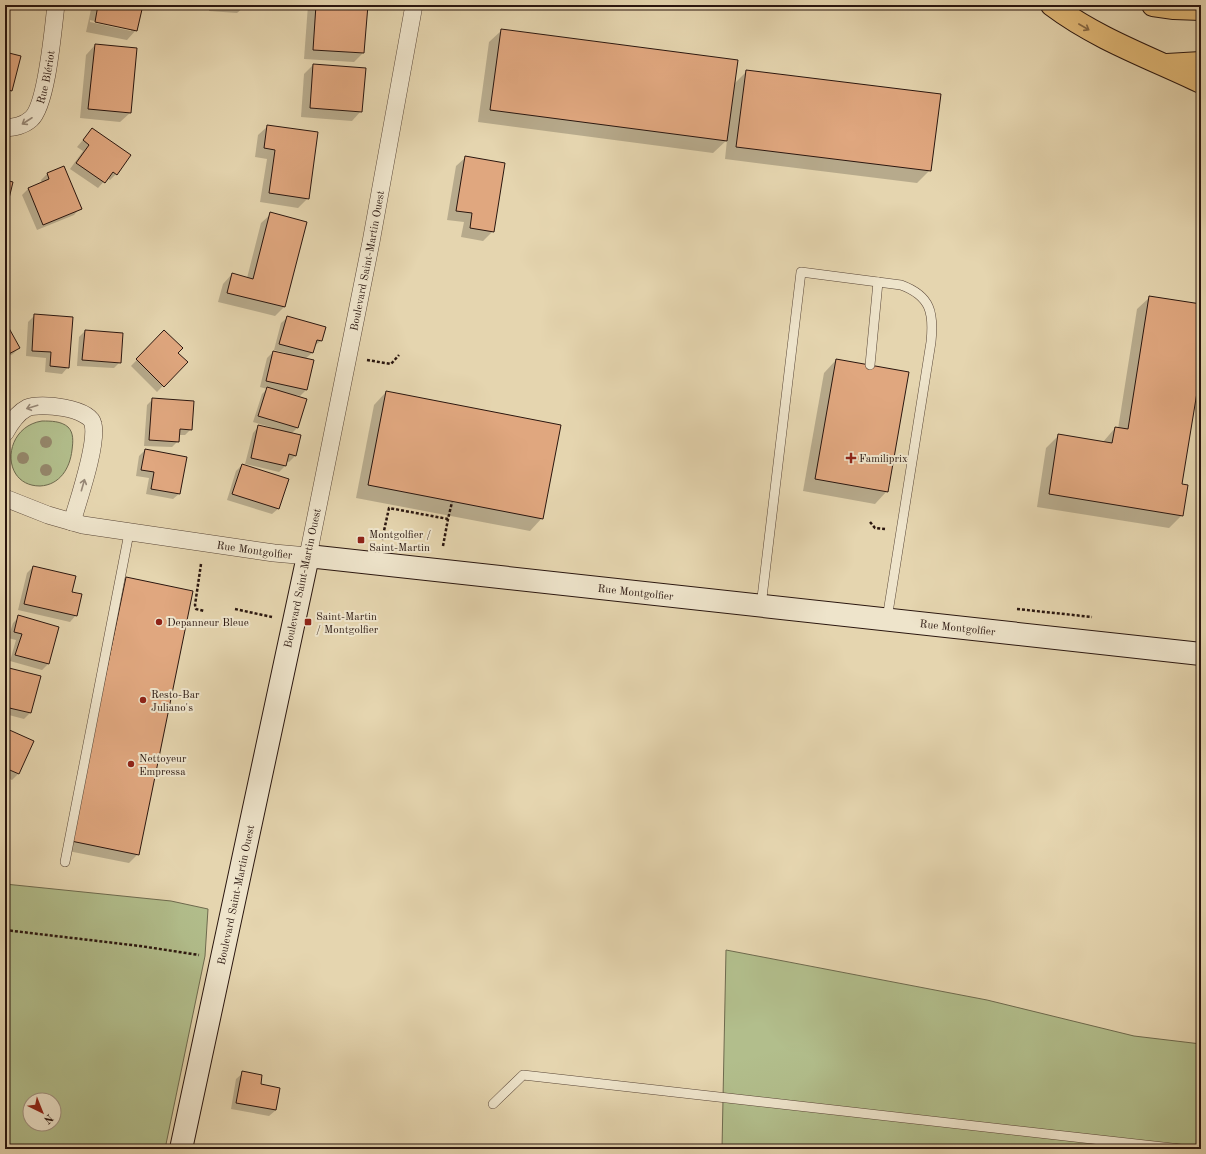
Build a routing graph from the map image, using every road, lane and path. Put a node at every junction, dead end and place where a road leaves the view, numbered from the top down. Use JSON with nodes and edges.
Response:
{"nodes":[{"id":1,"x":56,"y":5,"type":"edge"},
{"id":2,"x":414,"y":5,"type":"edge"},
{"id":3,"x":1052,"y":5,"type":"edge"},
{"id":4,"x":1153,"y":5,"type":"edge"},
{"id":5,"x":1201,"y":9,"type":"edge"},
{"id":6,"x":1201,"y":63,"type":"edge"},
{"id":7,"x":1166,"y":66,"type":"junction"},
{"id":8,"x":1201,"y":82,"type":"edge"},
{"id":9,"x":5,"y":128,"type":"edge"},
{"id":10,"x":878,"y":282,"type":"junction"},
{"id":11,"x":399,"y":355,"type":"dead end"},
{"id":12,"x":364,"y":359,"type":"dead end"},
{"id":13,"x":870,"y":365,"type":"dead end"},
{"id":14,"x":5,"y":433,"type":"edge"},
{"id":15,"x":5,"y":498,"type":"edge"},
{"id":16,"x":452,"y":502,"type":"dead end"},
{"id":17,"x":448,"y":519,"type":"junction"},
{"id":18,"x":72,"y":522,"type":"junction"},
{"id":19,"x":870,"y":522,"type":"dead end"},
{"id":20,"x":880,"y":528,"type":"dead end"},
{"id":21,"x":129,"y":533,"type":"junction"},
{"id":22,"x":381,"y":540,"type":"dead end"},
{"id":23,"x":443,"y":546,"type":"dead end"},
{"id":24,"x":308,"y":556,"type":"junction"},
{"id":25,"x":202,"y":564,"type":"dead end"},
{"id":26,"x":761,"y":606,"type":"junction"},
{"id":27,"x":235,"y":609,"type":"dead end"},
{"id":28,"x":1030,"y":610,"type":"dead end"},
{"id":29,"x":204,"y":611,"type":"dead end"},
{"id":30,"x":1078,"y":616,"type":"dead end"},
{"id":31,"x":272,"y":617,"type":"dead end"},
{"id":32,"x":887,"y":619,"type":"junction"},
{"id":33,"x":1201,"y":654,"type":"edge"},
{"id":34,"x":65,"y":862,"type":"dead end"},
{"id":35,"x":5,"y":930,"type":"edge"},
{"id":36,"x":205,"y":956,"type":"dead end"},
{"id":37,"x":493,"y":1104,"type":"dead end"},
{"id":38,"x":181,"y":1149,"type":"edge"},
{"id":39,"x":1181,"y":1149,"type":"edge"}],
"edges":[{"from":1,"to":9,"type":"street","name":"Rue Blériot","one_way":true},
{"from":2,"to":24,"type":"street","name":"Boulevard Saint-Martin Ouest"},
{"from":3,"to":7,"type":"main road","one_way":true},
{"from":4,"to":5,"type":"main road"},
{"from":6,"to":7,"type":"main road"},
{"from":7,"to":8,"type":"main road"},
{"from":10,"to":13,"type":"lane"},
{"from":10,"to":26,"type":"lane"},
{"from":10,"to":32,"type":"lane"},
{"from":11,"to":12,"type":"path"},
{"from":18,"to":14,"type":"street","one_way":true},
{"from":15,"to":18,"type":"street","name":"Rue Montgolfier"},
{"from":16,"to":17,"type":"path"},
{"from":17,"to":22,"type":"path"},
{"from":17,"to":23,"type":"path"},
{"from":18,"to":21,"type":"street","name":"Rue Montgolfier"},
{"from":19,"to":20,"type":"path"},
{"from":21,"to":24,"type":"street","name":"Rue Montgolfier"},
{"from":21,"to":34,"type":"lane"},
{"from":24,"to":26,"type":"main road","name":"Rue Montgolfier"},
{"from":24,"to":38,"type":"main road","name":"Boulevard Saint-Martin Ouest"},
{"from":25,"to":29,"type":"path"},
{"from":26,"to":32,"type":"main road","name":"Rue Montgolfier"},
{"from":27,"to":31,"type":"path"},
{"from":28,"to":30,"type":"path"},
{"from":32,"to":33,"type":"main road","name":"Rue Montgolfier"},
{"from":35,"to":36,"type":"path"},
{"from":37,"to":39,"type":"lane"}]}
